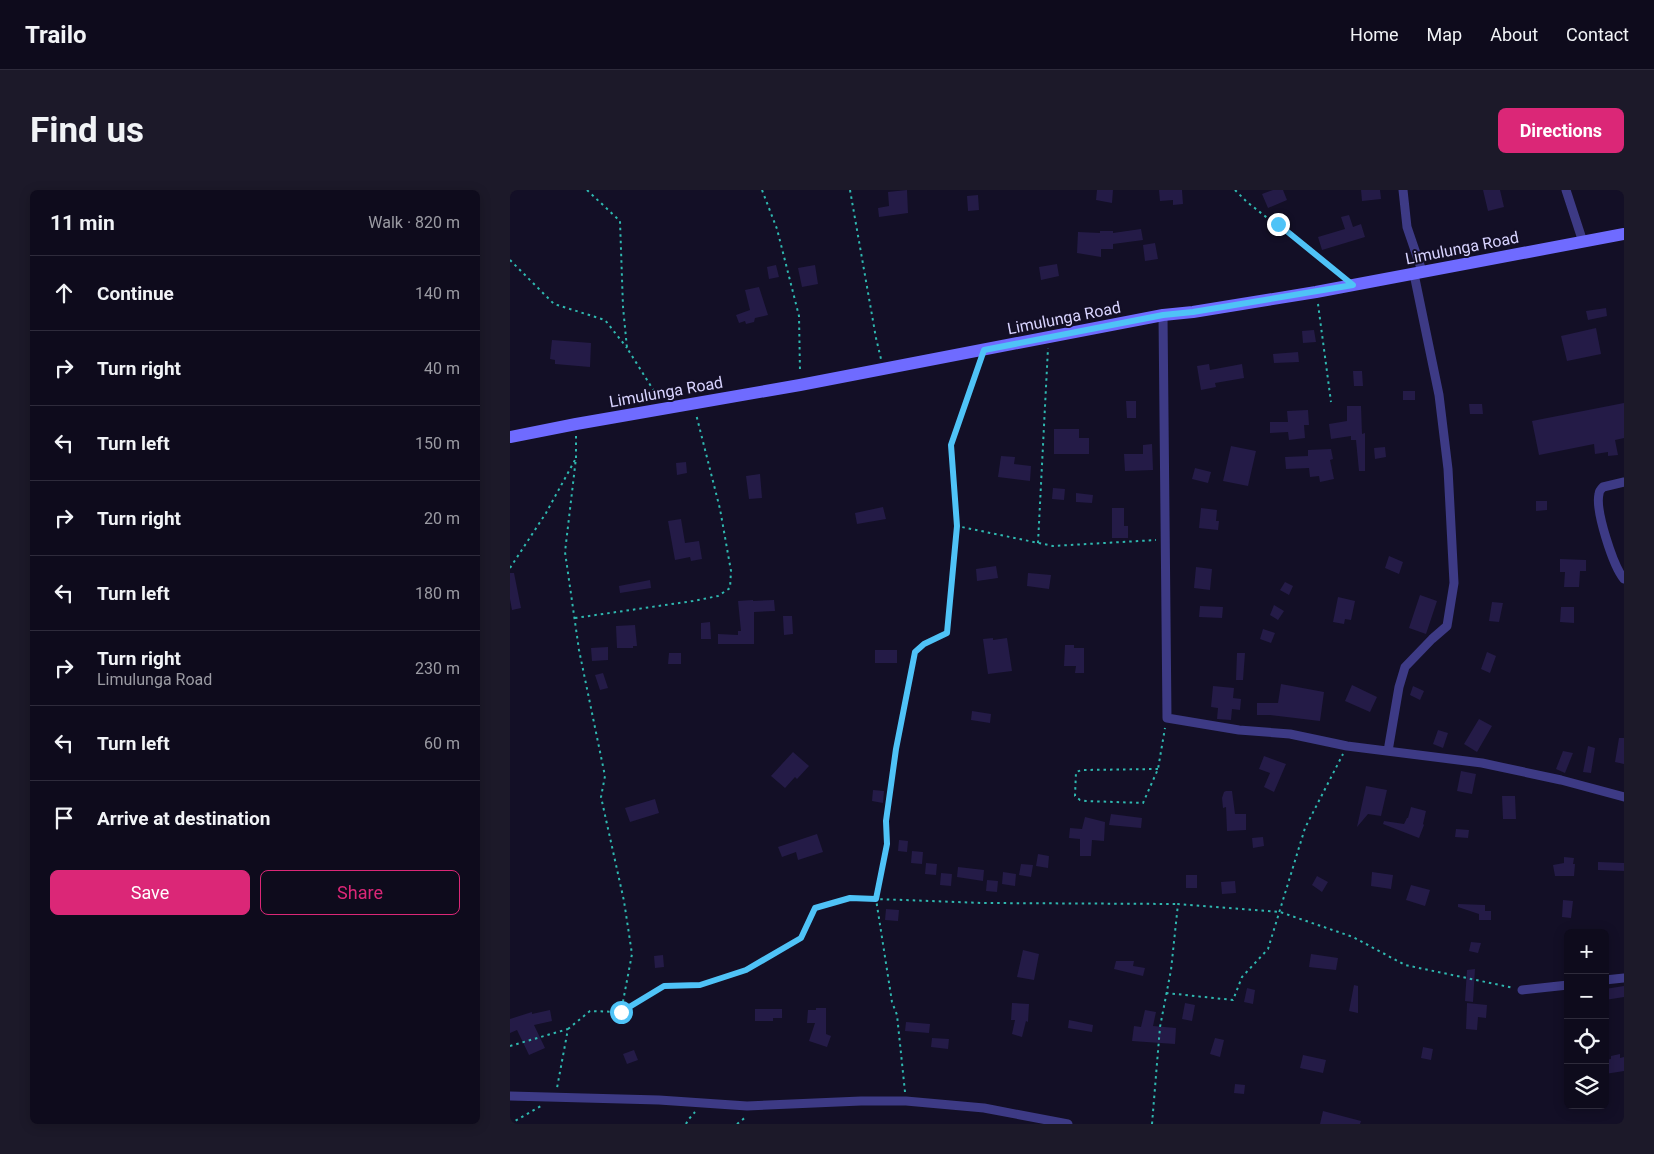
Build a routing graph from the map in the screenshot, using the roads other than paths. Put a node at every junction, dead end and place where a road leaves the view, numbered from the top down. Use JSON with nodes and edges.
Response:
{"nodes":[{"id":1,"x":1403,"y":190,"type":"edge"},
{"id":2,"x":1566,"y":190,"type":"edge"},
{"id":3,"x":1624,"y":234,"type":"edge"},
{"id":4,"x":1584,"y":242,"type":"junction"},
{"id":5,"x":1418,"y":273,"type":"junction"},
{"id":6,"x":1163,"y":315,"type":"junction"},
{"id":7,"x":510,"y":437,"type":"edge"},
{"id":8,"x":1624,"y":482,"type":"edge"},
{"id":9,"x":1624,"y":579,"type":"edge"},
{"id":10,"x":1388,"y":751,"type":"junction"},
{"id":11,"x":1624,"y":797,"type":"edge"},
{"id":12,"x":1624,"y":978,"type":"edge"},
{"id":13,"x":1609,"y":980,"type":"edge"},
{"id":14,"x":1564,"y":985,"type":"edge"},
{"id":15,"x":1522,"y":990,"type":"road end"},
{"id":16,"x":510,"y":1096,"type":"edge"},
{"id":17,"x":1068,"y":1124,"type":"edge"}],
"edges":[{"from":1,"to":5,"type":"street"},
{"from":2,"to":4,"type":"street"},
{"from":3,"to":4,"type":"main road","name":"Limulunga Road"},
{"from":4,"to":5,"type":"main road","name":"Limulunga Road"},
{"from":5,"to":6,"type":"main road","name":"Limulunga Road"},
{"from":5,"to":10,"type":"street"},
{"from":6,"to":7,"type":"main road","name":"Limulunga Road"},
{"from":6,"to":10,"type":"street"},
{"from":8,"to":9,"type":"street"},
{"from":10,"to":11,"type":"street"},
{"from":12,"to":13,"type":"street"},
{"from":14,"to":15,"type":"street"},
{"from":16,"to":17,"type":"street"}]}
